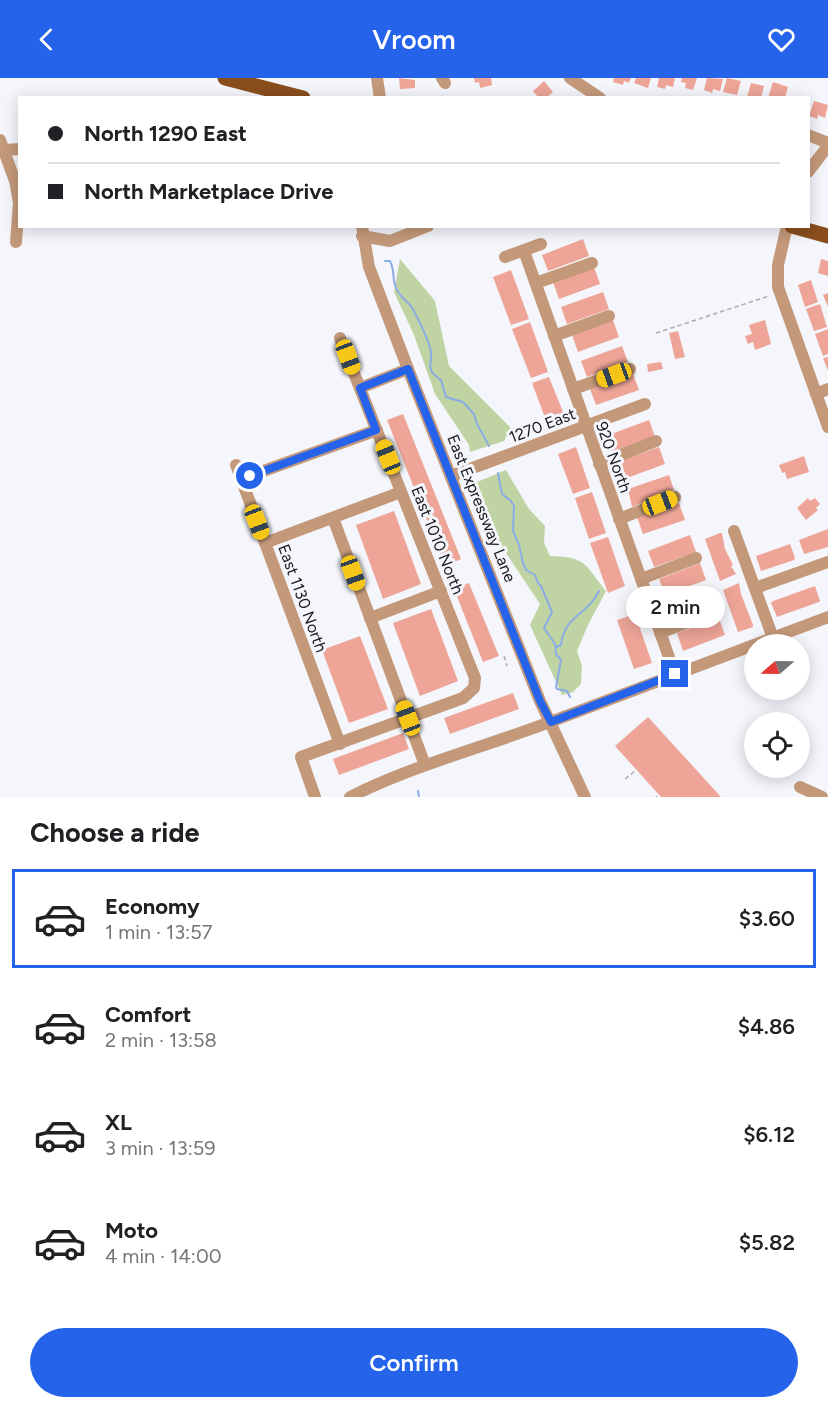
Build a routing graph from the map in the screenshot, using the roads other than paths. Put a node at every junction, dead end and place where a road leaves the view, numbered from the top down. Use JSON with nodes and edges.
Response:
{"nodes":[{"id":1,"x":225,"y":78,"type":"edge"},
{"id":2,"x":377,"y":78,"type":"edge"},
{"id":3,"x":570,"y":78,"type":"edge"},
{"id":4,"x":295,"y":96,"type":"edge"},
{"id":5,"x":380,"y":96,"type":"edge"},
{"id":6,"x":597,"y":96,"type":"edge"},
{"id":7,"x":810,"y":136,"type":"edge"},
{"id":8,"x":2,"y":145,"type":"edge"},
{"id":9,"x":828,"y":145,"type":"edge"},
{"id":10,"x":18,"y":149,"type":"edge"},
{"id":11,"x":810,"y":169,"type":"edge"},
{"id":12,"x":18,"y":198,"type":"edge"},
{"id":13,"x":18,"y":216,"type":"edge"},
{"id":14,"x":423,"y":228,"type":"edge"},
{"id":15,"x":787,"y":228,"type":"edge"},
{"id":16,"x":799,"y":228,"type":"edge"},
{"id":17,"x":362,"y":231,"type":"edge"},
{"id":18,"x":828,"y":236,"type":"edge"},
{"id":19,"x":16,"y":242,"type":"dead end"},
{"id":20,"x":542,"y":244,"type":"dead end"},
{"id":21,"x":524,"y":251,"type":"junction"},
{"id":22,"x":505,"y":257,"type":"dead end"},
{"id":23,"x":591,"y":262,"type":"dead end"},
{"id":24,"x":536,"y":283,"type":"junction"},
{"id":25,"x":609,"y":316,"type":"dead end"},
{"id":26,"x":554,"y":336,"type":"junction"},
{"id":27,"x":340,"y":338,"type":"dead end"},
{"id":28,"x":408,"y":369,"type":"junction"},
{"id":29,"x":630,"y":369,"type":"dead end"},
{"id":30,"x":360,"y":388,"type":"junction"},
{"id":31,"x":573,"y":390,"type":"junction"},
{"id":32,"x":822,"y":392,"type":"edge"},
{"id":33,"x":645,"y":404,"type":"dead end"},
{"id":34,"x":586,"y":426,"type":"junction"},
{"id":35,"x":828,"y":427,"type":"edge"},
{"id":36,"x":376,"y":430,"type":"junction"},
{"id":37,"x":656,"y":441,"type":"dead end"},
{"id":38,"x":599,"y":464,"type":"junction"},
{"id":39,"x":236,"y":465,"type":"dead end"},
{"id":40,"x":451,"y":476,"type":"junction"},
{"id":41,"x":241,"y":479,"type":"junction"},
{"id":42,"x":401,"y":492,"type":"junction"},
{"id":43,"x":675,"y":497,"type":"dead end"},
{"id":44,"x":333,"y":518,"type":"junction"},
{"id":45,"x":619,"y":519,"type":"junction"},
{"id":46,"x":734,"y":531,"type":"dead end"},
{"id":47,"x":265,"y":543,"type":"junction"},
{"id":48,"x":696,"y":558,"type":"dead end"},
{"id":49,"x":828,"y":562,"type":"edge"},
{"id":50,"x":640,"y":579,"type":"junction"},
{"id":51,"x":755,"y":588,"type":"junction"},
{"id":52,"x":441,"y":591,"type":"junction"},
{"id":53,"x":714,"y":612,"type":"dead end"},
{"id":54,"x":828,"y":617,"type":"edge"},
{"id":55,"x":370,"y":618,"type":"junction"},
{"id":56,"x":660,"y":633,"type":"junction"},
{"id":57,"x":772,"y":634,"type":"edge"},
{"id":58,"x":783,"y":634,"type":"edge"},
{"id":59,"x":744,"y":649,"type":"edge"},
{"id":60,"x":675,"y":674,"type":"junction"},
{"id":61,"x":408,"y":718,"type":"junction"},
{"id":62,"x":551,"y":722,"type":"junction"},
{"id":63,"x":340,"y":744,"type":"junction"},
{"id":64,"x":425,"y":765,"type":"junction"},
{"id":65,"x":800,"y":787,"type":"dead end"},
{"id":66,"x":315,"y":797,"type":"edge"},
{"id":67,"x":350,"y":797,"type":"edge"},
{"id":68,"x":585,"y":797,"type":"edge"},
{"id":69,"x":822,"y":797,"type":"edge"}],
"edges":[{"from":1,"to":4,"type":"main road"},
{"from":2,"to":5,"type":"street"},
{"from":3,"to":6,"type":"street"},
{"from":7,"to":9,"type":"street"},
{"from":8,"to":10,"type":"street"},
{"from":8,"to":12,"type":"street"},
{"from":9,"to":11,"type":"street"},
{"from":13,"to":19,"type":"street"},
{"from":14,"to":17,"type":"street"},
{"from":15,"to":32,"type":"street"},
{"from":16,"to":18,"type":"main road"},
{"from":17,"to":28,"type":"street","name":"East Expressway Lane"},
{"from":20,"to":21,"type":"street"},
{"from":21,"to":22,"type":"street"},
{"from":21,"to":24,"type":"street","name":"920 North"},
{"from":23,"to":24,"type":"street"},
{"from":24,"to":26,"type":"street","name":"920 North"},
{"from":25,"to":26,"type":"street"},
{"from":26,"to":31,"type":"street","name":"920 North"},
{"from":27,"to":30,"type":"street","name":"East 1010 North"},
{"from":28,"to":30,"type":"street"},
{"from":28,"to":40,"type":"street","name":"East Expressway Lane"},
{"from":29,"to":31,"type":"street"},
{"from":30,"to":36,"type":"street","name":"East 1010 North"},
{"from":31,"to":34,"type":"street","name":"920 North"},
{"from":32,"to":35,"type":"street"},
{"from":33,"to":34,"type":"street","name":"1270 East"},
{"from":34,"to":38,"type":"street","name":"920 North"},
{"from":34,"to":40,"type":"street","name":"1270 East"},
{"from":36,"to":41,"type":"street"},
{"from":36,"to":42,"type":"street","name":"East 1010 North"},
{"from":37,"to":38,"type":"street"},
{"from":38,"to":45,"type":"street","name":"920 North"},
{"from":39,"to":41,"type":"street","name":"East 1130 North"},
{"from":40,"to":62,"type":"street","name":"East Expressway Lane"},
{"from":41,"to":47,"type":"street","name":"East 1130 North"},
{"from":42,"to":44,"type":"street"},
{"from":42,"to":52,"type":"street","name":"East 1010 North"},
{"from":43,"to":45,"type":"street"},
{"from":44,"to":47,"type":"street"},
{"from":44,"to":55,"type":"street"},
{"from":45,"to":50,"type":"street","name":"920 North"},
{"from":46,"to":51,"type":"street"},
{"from":47,"to":63,"type":"street","name":"East 1130 North"},
{"from":48,"to":50,"type":"street"},
{"from":49,"to":51,"type":"street"},
{"from":50,"to":56,"type":"street","name":"920 North"},
{"from":51,"to":57,"type":"street"},
{"from":52,"to":55,"type":"street"},
{"from":52,"to":61,"type":"street","name":"East 1010 North"},
{"from":53,"to":56,"type":"street"},
{"from":54,"to":58,"type":"street"},
{"from":55,"to":61,"type":"street"},
{"from":56,"to":60,"type":"street","name":"920 North"},
{"from":59,"to":60,"type":"street"},
{"from":60,"to":62,"type":"street"},
{"from":61,"to":63,"type":"street"},
{"from":61,"to":64,"type":"street"},
{"from":62,"to":64,"type":"street"},
{"from":62,"to":68,"type":"street","name":"East Expressway Lane"},
{"from":63,"to":66,"type":"street"},
{"from":64,"to":67,"type":"street"},
{"from":65,"to":69,"type":"street"}]}
